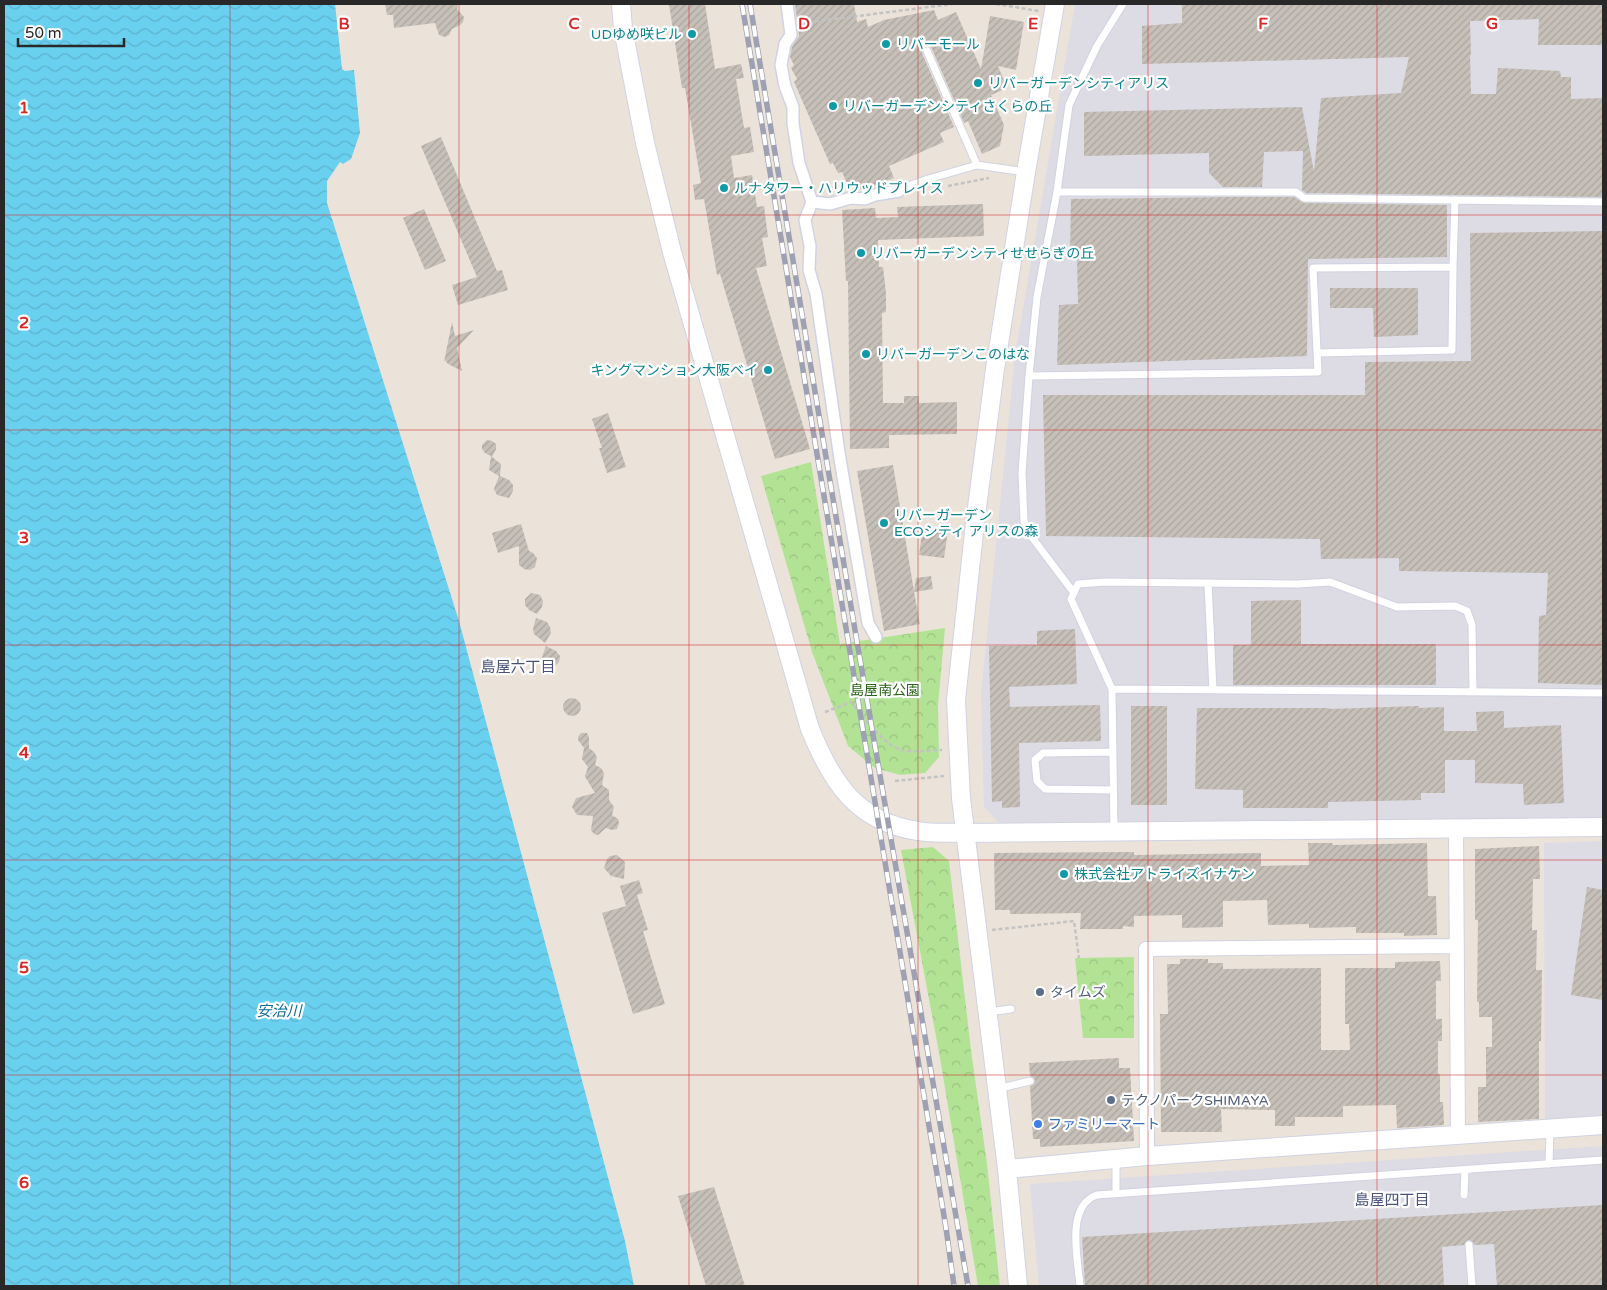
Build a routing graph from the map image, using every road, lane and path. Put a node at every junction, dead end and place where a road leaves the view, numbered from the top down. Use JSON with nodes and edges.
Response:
{"nodes":[{"id":1,"x":621,"y":4,"type":"edge"},
{"id":2,"x":787,"y":4,"type":"edge"},
{"id":3,"x":953,"y":4,"type":"edge"},
{"id":4,"x":996,"y":4,"type":"edge"},
{"id":5,"x":1123,"y":4,"type":"edge"},
{"id":6,"x":1047,"y":8,"type":"edge"},
{"id":7,"x":790,"y":25,"type":"junction"},
{"id":8,"x":928,"y":51,"type":"dead end"},
{"id":9,"x":977,"y":165,"type":"junction"},
{"id":10,"x":1026,"y":172,"type":"junction"},
{"id":11,"x":990,"y":178,"type":"dead end"},
{"id":12,"x":945,"y":186,"type":"dead end"},
{"id":13,"x":902,"y":189,"type":"joint"},
{"id":14,"x":1058,"y":192,"type":"junction"},
{"id":15,"x":1455,"y":200,"type":"junction"},
{"id":16,"x":812,"y":202,"type":"junction"},
{"id":17,"x":1603,"y":202,"type":"edge"},
{"id":18,"x":1454,"y":267,"type":"junction"},
{"id":19,"x":1317,"y":353,"type":"junction"},
{"id":20,"x":1029,"y":376,"type":"junction"},
{"id":21,"x":1208,"y":583,"type":"junction"},
{"id":22,"x":1074,"y":593,"type":"junction"},
{"id":23,"x":876,"y":637,"type":"dead end"},
{"id":24,"x":1112,"y":689,"type":"junction"},
{"id":25,"x":1213,"y":690,"type":"junction"},
{"id":26,"x":1473,"y":692,"type":"junction"},
{"id":27,"x":1603,"y":693,"type":"edge"},
{"id":28,"x":825,"y":712,"type":"dead end"},
{"id":29,"x":942,"y":750,"type":"dead end"},
{"id":30,"x":1113,"y":752,"type":"junction"},
{"id":31,"x":944,"y":776,"type":"dead end"},
{"id":32,"x":895,"y":781,"type":"dead end"},
{"id":33,"x":1113,"y":790,"type":"junction"},
{"id":34,"x":1603,"y":827,"type":"edge"},
{"id":35,"x":1456,"y":828,"type":"junction"},
{"id":36,"x":1114,"y":832,"type":"junction"},
{"id":37,"x":965,"y":833,"type":"junction"},
{"id":38,"x":990,"y":930,"type":"dead end"},
{"id":39,"x":1457,"y":946,"type":"junction"},
{"id":40,"x":1079,"y":958,"type":"dead end"},
{"id":41,"x":1011,"y":1008,"type":"dead end"},
{"id":42,"x":988,"y":1012,"type":"junction"},
{"id":43,"x":1030,"y":1081,"type":"dead end"},
{"id":44,"x":997,"y":1089,"type":"junction"},
{"id":45,"x":1603,"y":1125,"type":"edge"},
{"id":46,"x":1550,"y":1129,"type":"junction"},
{"id":47,"x":1458,"y":1135,"type":"junction"},
{"id":48,"x":1147,"y":1156,"type":"junction"},
{"id":49,"x":1116,"y":1159,"type":"junction"},
{"id":50,"x":1603,"y":1160,"type":"edge"},
{"id":51,"x":1549,"y":1164,"type":"junction"},
{"id":52,"x":1007,"y":1169,"type":"junction"},
{"id":53,"x":1464,"y":1170,"type":"junction"},
{"id":54,"x":1116,"y":1193,"type":"junction"},
{"id":55,"x":1464,"y":1195,"type":"dead end"},
{"id":56,"x":1469,"y":1245,"type":"dead end"},
{"id":57,"x":1018,"y":1286,"type":"edge"},
{"id":58,"x":1080,"y":1286,"type":"edge"},
{"id":59,"x":1472,"y":1286,"type":"edge"}],
"edges":[{"from":1,"to":37,"type":"street"},
{"from":2,"to":7,"type":"street"},
{"from":3,"to":7,"type":"path"},
{"from":4,"to":6,"type":"path"},
{"from":5,"to":14,"type":"lane"},
{"from":6,"to":10,"type":"street"},
{"from":7,"to":16,"type":"street"},
{"from":8,"to":9,"type":"lane"},
{"from":9,"to":10,"type":"lane"},
{"from":9,"to":13,"type":"lane"},
{"from":10,"to":37,"type":"street"},
{"from":11,"to":12,"type":"path"},
{"from":13,"to":16,"type":"street"},
{"from":14,"to":15,"type":"lane"},
{"from":14,"to":20,"type":"lane"},
{"from":15,"to":17,"type":"lane"},
{"from":15,"to":18,"type":"lane"},
{"from":16,"to":23,"type":"street"},
{"from":18,"to":19,"type":"lane"},
{"from":18,"to":19,"type":"lane"},
{"from":19,"to":20,"type":"lane"},
{"from":20,"to":22,"type":"lane"},
{"from":21,"to":22,"type":"lane"},
{"from":21,"to":25,"type":"lane"},
{"from":21,"to":26,"type":"lane"},
{"from":22,"to":24,"type":"lane"},
{"from":24,"to":25,"type":"lane"},
{"from":24,"to":30,"type":"lane"},
{"from":25,"to":26,"type":"lane"},
{"from":26,"to":27,"type":"lane"},
{"from":28,"to":29,"type":"path"},
{"from":30,"to":33,"type":"lane"},
{"from":30,"to":33,"type":"lane"},
{"from":31,"to":32,"type":"path"},
{"from":33,"to":36,"type":"lane"},
{"from":34,"to":35,"type":"street"},
{"from":35,"to":36,"type":"street"},
{"from":35,"to":39,"type":"street"},
{"from":36,"to":37,"type":"street"},
{"from":37,"to":42,"type":"street"},
{"from":38,"to":40,"type":"path"},
{"from":39,"to":47,"type":"street"},
{"from":39,"to":48,"type":"street"},
{"from":41,"to":42,"type":"lane"},
{"from":42,"to":44,"type":"street"},
{"from":43,"to":44,"type":"lane"},
{"from":44,"to":52,"type":"street"},
{"from":45,"to":46,"type":"street"},
{"from":46,"to":47,"type":"street"},
{"from":46,"to":51,"type":"lane"},
{"from":47,"to":48,"type":"street"},
{"from":48,"to":49,"type":"street"},
{"from":49,"to":52,"type":"street"},
{"from":49,"to":54,"type":"lane"},
{"from":50,"to":51,"type":"lane"},
{"from":51,"to":53,"type":"lane"},
{"from":52,"to":57,"type":"street"},
{"from":53,"to":54,"type":"lane"},
{"from":53,"to":55,"type":"lane"},
{"from":54,"to":58,"type":"lane"},
{"from":56,"to":59,"type":"lane"}]}
